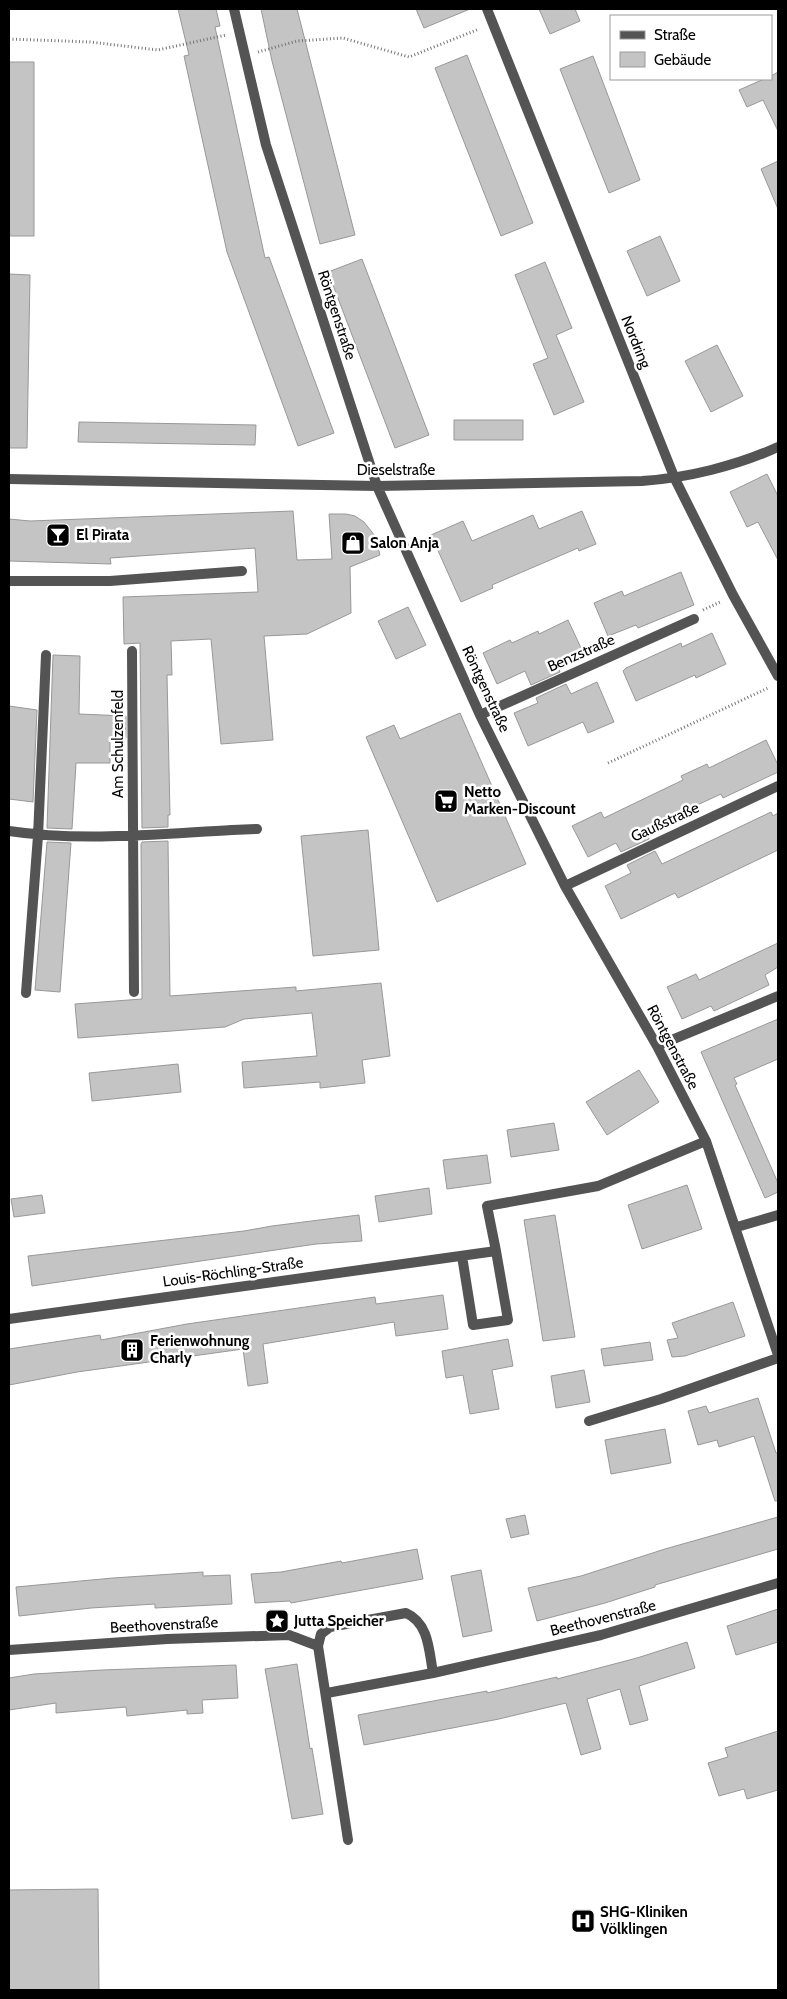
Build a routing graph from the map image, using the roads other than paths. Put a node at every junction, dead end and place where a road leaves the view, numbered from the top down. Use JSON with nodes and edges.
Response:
{"nodes":[{"id":1,"x":234,"y":9,"type":"edge"},
{"id":2,"x":487,"y":9,"type":"edge"},
{"id":3,"x":778,"y":447,"type":"edge"},
{"id":4,"x":9,"y":479,"type":"edge"},
{"id":5,"x":674,"y":479,"type":"junction"},
{"id":6,"x":377,"y":486,"type":"junction"},
{"id":7,"x":242,"y":571,"type":"dead end"},
{"id":8,"x":9,"y":581,"type":"edge"},
{"id":9,"x":694,"y":619,"type":"road end"},
{"id":10,"x":132,"y":652,"type":"dead end"},
{"id":11,"x":46,"y":655,"type":"dead end"},
{"id":12,"x":778,"y":676,"type":"edge"},
{"id":13,"x":480,"y":715,"type":"junction"},
{"id":14,"x":778,"y":786,"type":"edge"},
{"id":15,"x":257,"y":829,"type":"dead end"},
{"id":16,"x":9,"y":831,"type":"edge"},
{"id":17,"x":134,"y":835,"type":"junction"},
{"id":18,"x":38,"y":836,"type":"junction"},
{"id":19,"x":565,"y":886,"type":"junction"},
{"id":20,"x":134,"y":992,"type":"dead end"},
{"id":21,"x":26,"y":993,"type":"dead end"},
{"id":22,"x":778,"y":996,"type":"edge"},
{"id":23,"x":657,"y":1046,"type":"junction"},
{"id":24,"x":706,"y":1141,"type":"junction"},
{"id":25,"x":778,"y":1215,"type":"edge"},
{"id":26,"x":736,"y":1227,"type":"junction"},
{"id":27,"x":496,"y":1251,"type":"junction"},
{"id":28,"x":462,"y":1256,"type":"junction"},
{"id":29,"x":9,"y":1319,"type":"edge"},
{"id":30,"x":778,"y":1356,"type":"edge"},
{"id":31,"x":589,"y":1421,"type":"dead end"},
{"id":32,"x":778,"y":1583,"type":"edge"},
{"id":33,"x":318,"y":1646,"type":"junction"},
{"id":34,"x":9,"y":1650,"type":"edge"},
{"id":35,"x":434,"y":1674,"type":"junction"},
{"id":36,"x":327,"y":1693,"type":"junction"},
{"id":37,"x":348,"y":1840,"type":"dead end"}],
"edges":[{"from":1,"to":6,"type":"street","name":"Röntgenstraße"},
{"from":2,"to":5,"type":"street","name":"Nordring"},
{"from":3,"to":5,"type":"street","name":"Dieselstraße"},
{"from":4,"to":6,"type":"street","name":"Dieselstraße"},
{"from":5,"to":6,"type":"street","name":"Dieselstraße"},
{"from":5,"to":12,"type":"street","name":"Nordring"},
{"from":6,"to":13,"type":"street","name":"Röntgenstraße"},
{"from":7,"to":8,"type":"street"},
{"from":9,"to":13,"type":"street","name":"Benzstraße"},
{"from":10,"to":17,"type":"street","name":"Am Schulzenfeld"},
{"from":11,"to":18,"type":"street"},
{"from":13,"to":19,"type":"street","name":"Röntgenstraße"},
{"from":14,"to":19,"type":"street","name":"Gaußstraße"},
{"from":15,"to":17,"type":"street"},
{"from":16,"to":18,"type":"street"},
{"from":17,"to":18,"type":"street"},
{"from":17,"to":20,"type":"street","name":"Am Schulzenfeld"},
{"from":18,"to":21,"type":"street"},
{"from":19,"to":23,"type":"street","name":"Röntgenstraße"},
{"from":22,"to":23,"type":"street"},
{"from":23,"to":24,"type":"street","name":"Röntgenstraße"},
{"from":24,"to":26,"type":"street","name":"Röntgenstraße"},
{"from":24,"to":27,"type":"street"},
{"from":25,"to":26,"type":"street"},
{"from":26,"to":30,"type":"street","name":"Röntgenstraße"},
{"from":27,"to":28,"type":"street","name":"Louis-Röchling-Straße"},
{"from":27,"to":28,"type":"street"},
{"from":28,"to":29,"type":"street","name":"Louis-Röchling-Straße"},
{"from":30,"to":31,"type":"street","name":"Röntgenstraße"},
{"from":32,"to":35,"type":"street","name":"Beethovenstraße"},
{"from":33,"to":34,"type":"street","name":"Beethovenstraße"},
{"from":33,"to":35,"type":"street"},
{"from":33,"to":36,"type":"street"},
{"from":35,"to":36,"type":"street","name":"Beethovenstraße"},
{"from":36,"to":37,"type":"street"}]}
